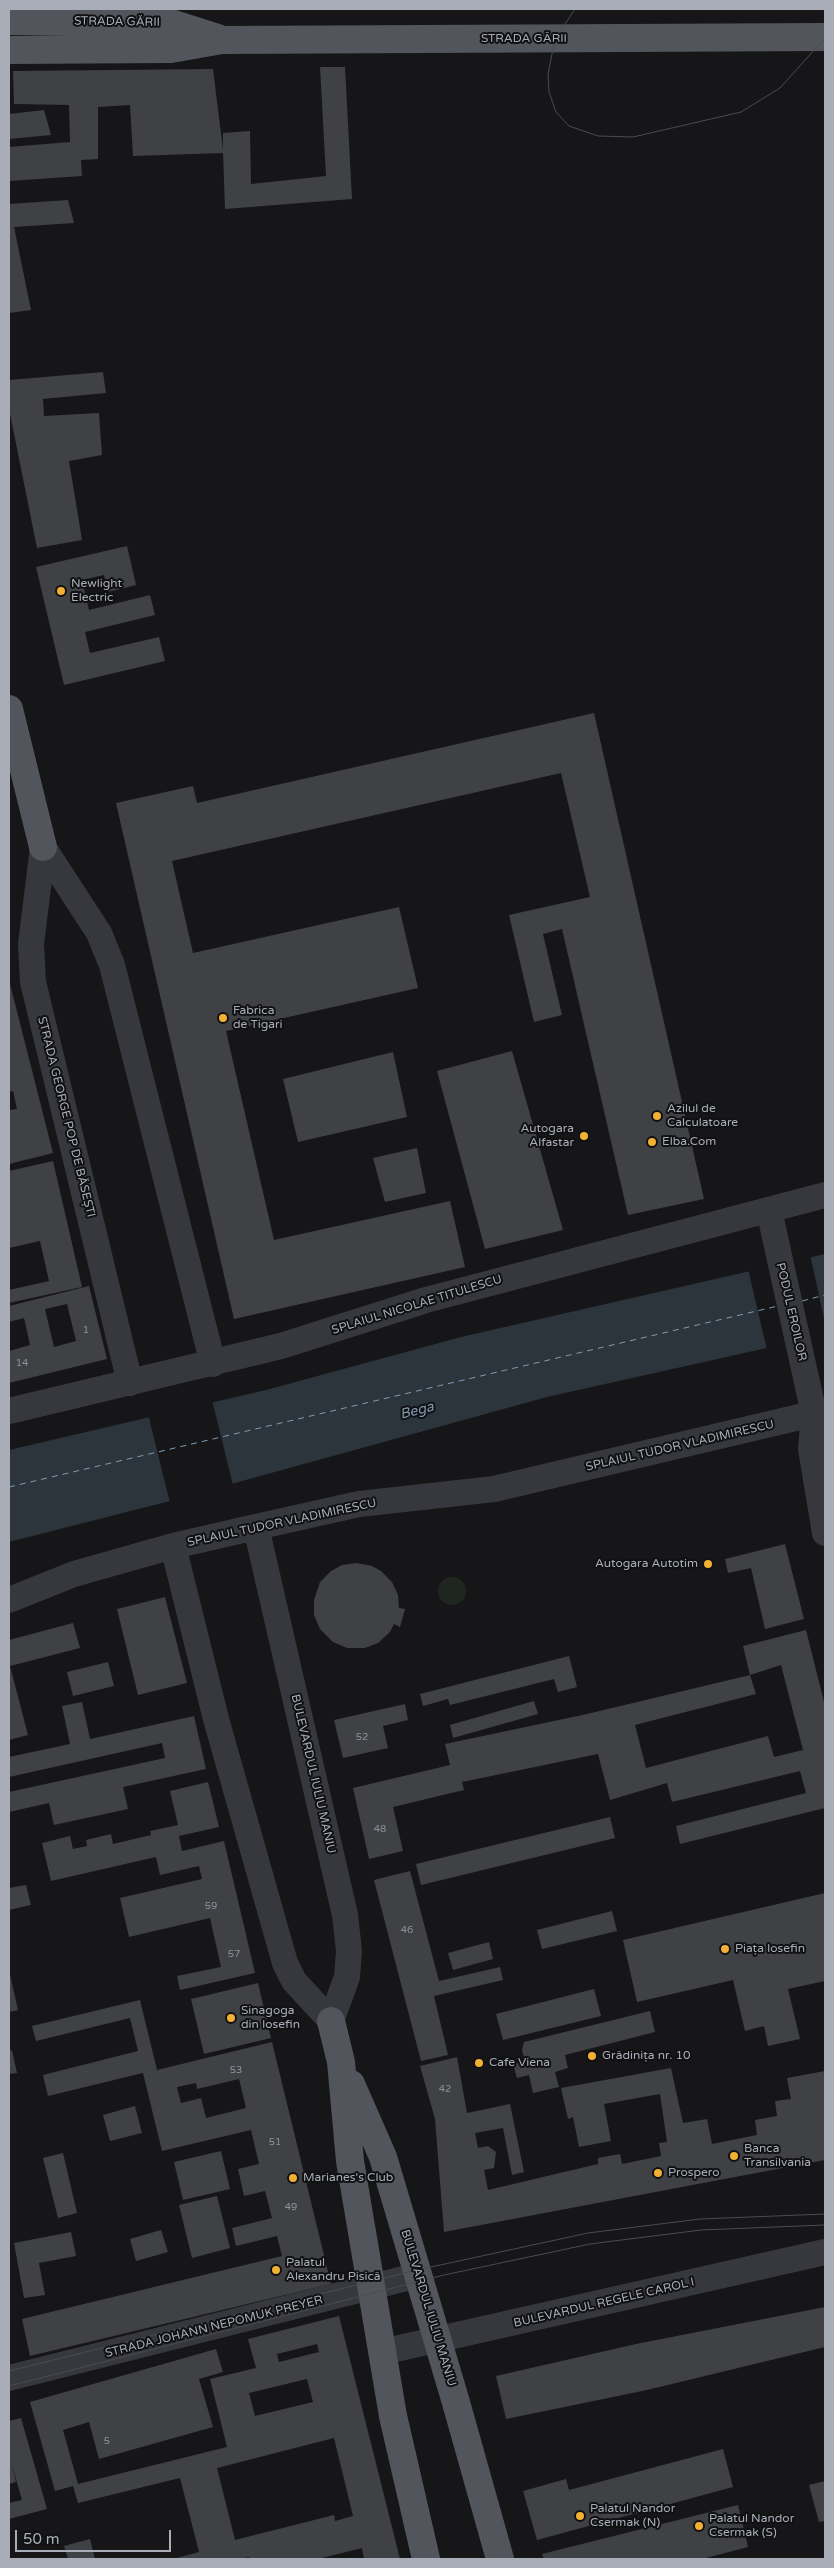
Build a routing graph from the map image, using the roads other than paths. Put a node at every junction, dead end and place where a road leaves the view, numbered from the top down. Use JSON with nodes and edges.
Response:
{"nodes":[{"id":1,"x":9,"y":21,"type":"edge"},
{"id":2,"x":825,"y":36,"type":"edge"},
{"id":3,"x":222,"y":40,"type":"junction"},
{"id":4,"x":9,"y":50,"type":"edge"},
{"id":5,"x":9,"y":709,"type":"edge"},
{"id":6,"x":43,"y":847,"type":"junction"},
{"id":7,"x":825,"y":1195,"type":"edge"},
{"id":8,"x":769,"y":1210,"type":"junction"},
{"id":9,"x":213,"y":1364,"type":"junction"},
{"id":10,"x":130,"y":1383,"type":"junction"},
{"id":11,"x":9,"y":1411,"type":"edge"},
{"id":12,"x":821,"y":1418,"type":"edge"},
{"id":13,"x":256,"y":1527,"type":"junction"},
{"id":14,"x":825,"y":1533,"type":"edge"},
{"id":15,"x":174,"y":1546,"type":"junction"},
{"id":16,"x":9,"y":1600,"type":"edge"},
{"id":17,"x":331,"y":2021,"type":"junction"},
{"id":18,"x":342,"y":2062,"type":"junction"},
{"id":19,"x":825,"y":2252,"type":"edge"},
{"id":20,"x":418,"y":2275,"type":"junction"},
{"id":21,"x":371,"y":2288,"type":"junction"},
{"id":22,"x":438,"y":2340,"type":"junction"},
{"id":23,"x":382,"y":2352,"type":"junction"},
{"id":24,"x":9,"y":2378,"type":"edge"},
{"id":25,"x":426,"y":2559,"type":"edge"},
{"id":26,"x":500,"y":2559,"type":"edge"}],
"edges":[{"from":1,"to":3,"type":"main road","name":"STRADA GĂRII"},
{"from":2,"to":3,"type":"main road","name":"STRADA GĂRII"},
{"from":3,"to":4,"type":"main road","name":"STRADA GĂRII"},
{"from":5,"to":6,"type":"main road","name":"STRADA GEORGE POP DE BĂSEȘTI"},
{"from":6,"to":9,"type":"street","name":"STRADA GEORGE POP DE BĂSEȘTI"},
{"from":6,"to":10,"type":"street","name":"STRADA GEORGE POP DE BĂSEȘTI"},
{"from":7,"to":8,"type":"street","name":"SPLAIUL NICOLAE TITULESCU"},
{"from":8,"to":9,"type":"street","name":"SPLAIUL NICOLAE TITULESCU"},
{"from":8,"to":12,"type":"street","name":"PODUL EROILOR"},
{"from":9,"to":10,"type":"street","name":"SPLAIUL NICOLAE TITULESCU"},
{"from":10,"to":11,"type":"street","name":"SPLAIUL NICOLAE TITULESCU"},
{"from":12,"to":13,"type":"street","name":"SPLAIUL TUDOR VLADIMIRESCU"},
{"from":12,"to":14,"type":"street","name":"PODUL EROILOR"},
{"from":13,"to":15,"type":"street","name":"SPLAIUL TUDOR VLADIMIRESCU"},
{"from":13,"to":17,"type":"street","name":"BULEVARDUL IULIU MANIU"},
{"from":15,"to":16,"type":"street","name":"SPLAIUL TUDOR VLADIMIRESCU"},
{"from":15,"to":17,"type":"street","name":"BULEVARDUL IULIU MANIU"},
{"from":17,"to":18,"type":"main road","name":"BULEVARDUL IULIU MANIU"},
{"from":18,"to":20,"type":"main road","name":"BULEVARDUL IULIU MANIU"},
{"from":18,"to":21,"type":"main road","name":"BULEVARDUL IULIU MANIU"},
{"from":19,"to":22,"type":"street","name":"BULEVARDUL REGELE CAROL I"},
{"from":20,"to":21,"type":"street","name":"STRADA JOHANN NEPOMUK PREYER"},
{"from":20,"to":22,"type":"main road","name":"BULEVARDUL IULIU MANIU"},
{"from":21,"to":23,"type":"main road","name":"BULEVARDUL IULIU MANIU"},
{"from":21,"to":24,"type":"street","name":"STRADA JOHANN NEPOMUK PREYER"},
{"from":22,"to":23,"type":"street","name":"BULEVARDUL REGELE CAROL I"},
{"from":22,"to":26,"type":"main road","name":"BULEVARDUL IULIU MANIU"},
{"from":23,"to":25,"type":"main road","name":"BULEVARDUL IULIU MANIU"}]}
